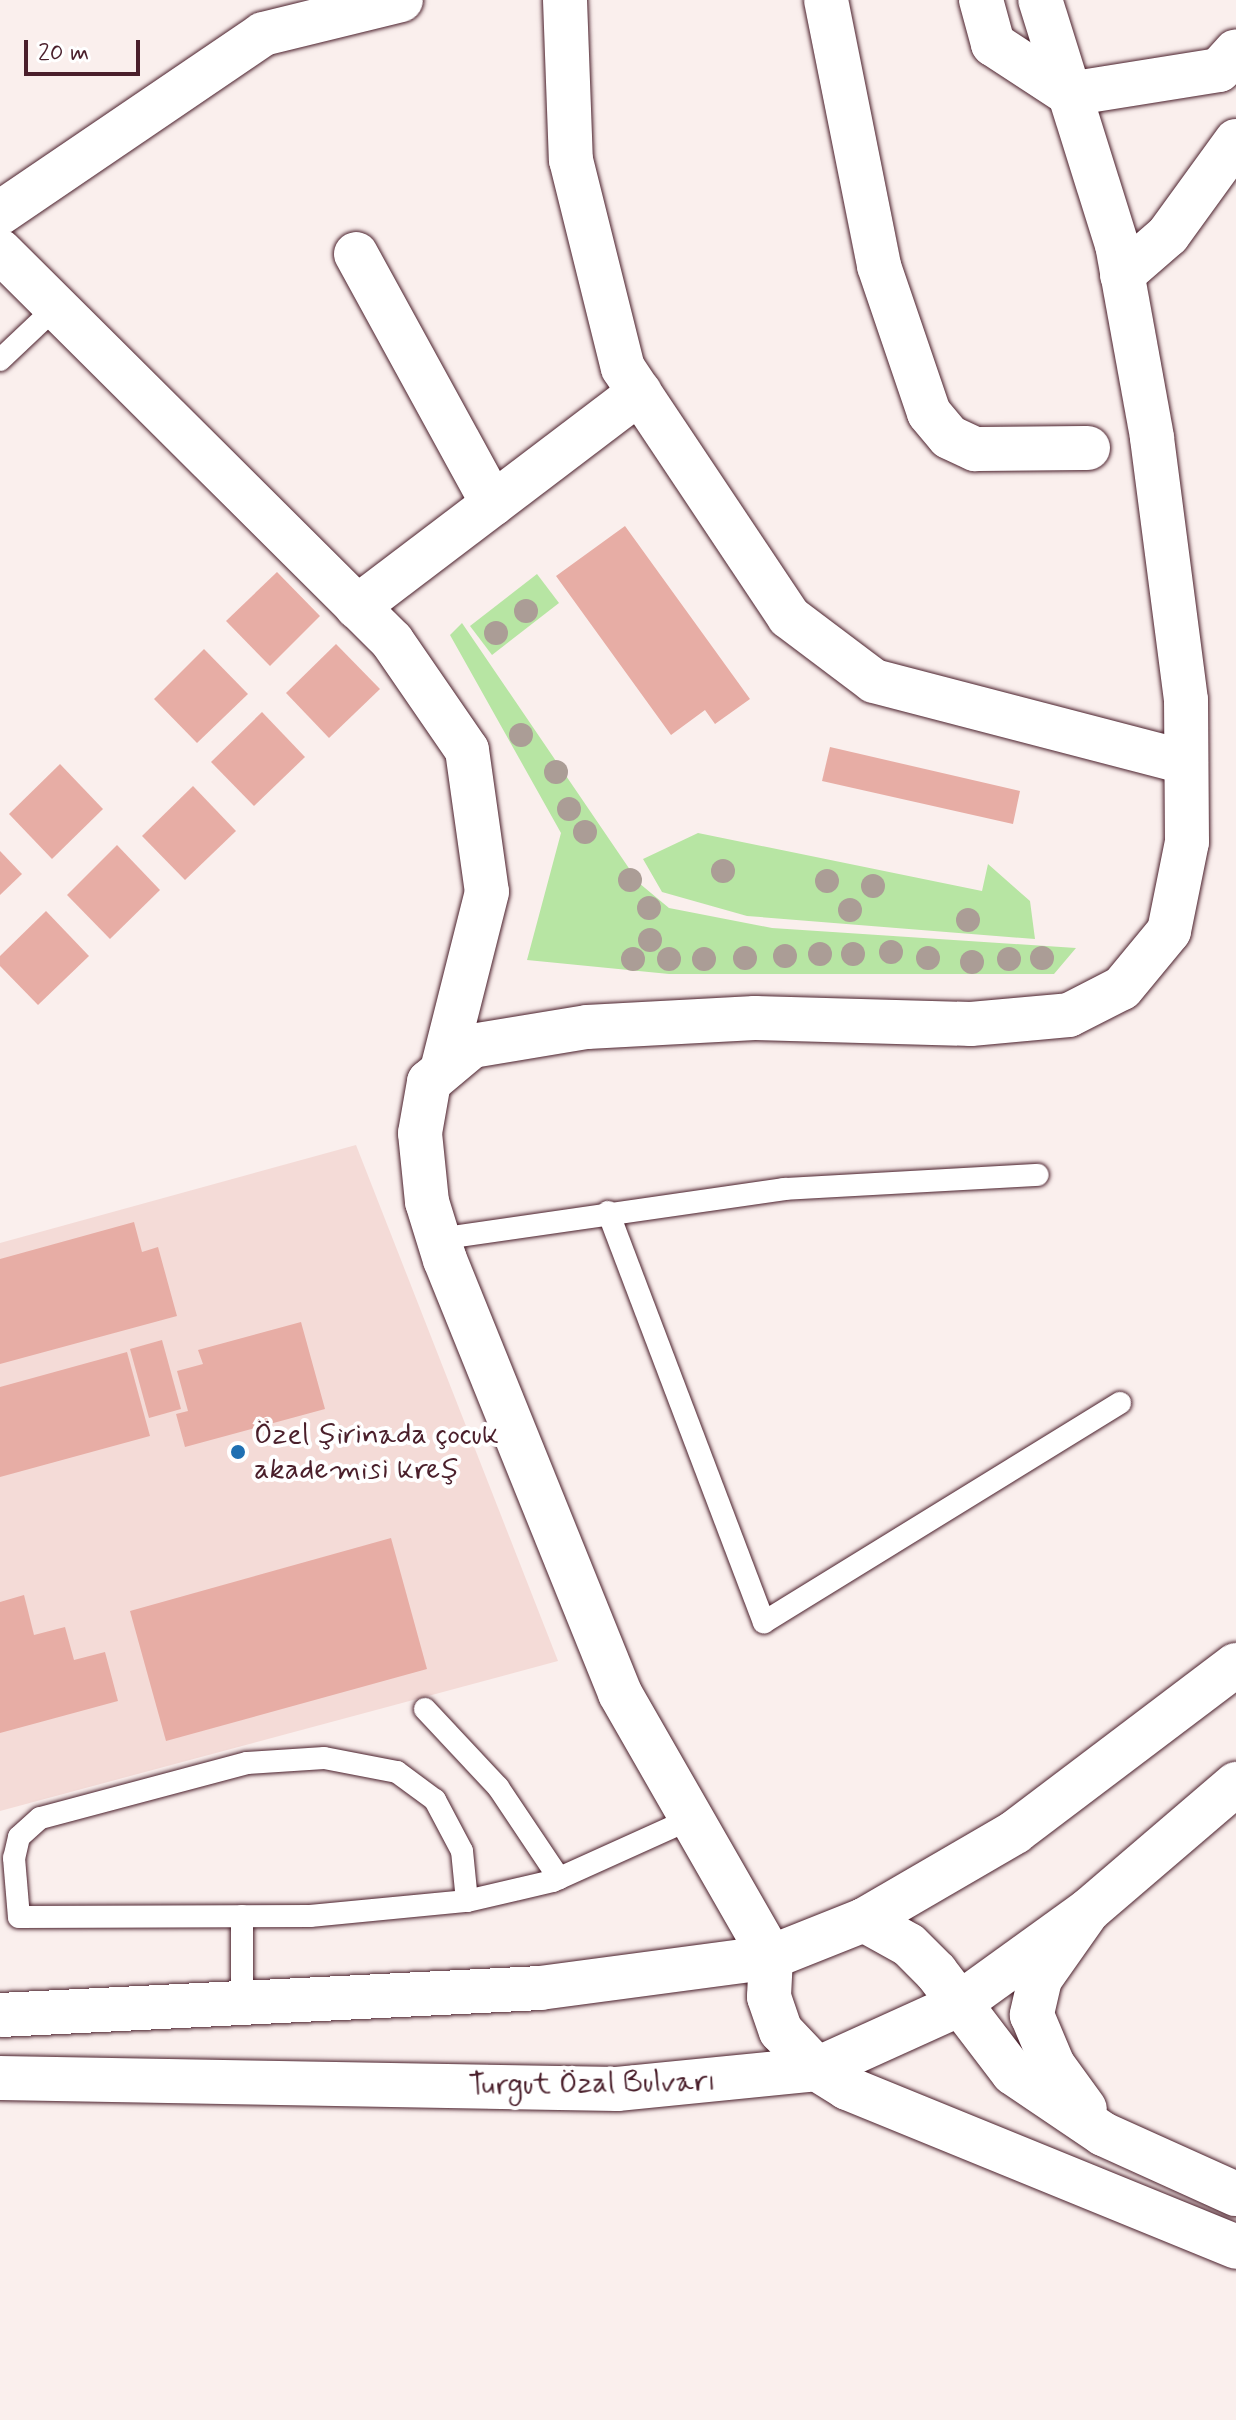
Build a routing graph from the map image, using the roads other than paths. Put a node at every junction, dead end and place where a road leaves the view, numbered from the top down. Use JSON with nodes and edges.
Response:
{"nodes":[{"id":1,"x":401,"y":0,"type":"edge"},
{"id":2,"x":565,"y":0,"type":"edge"},
{"id":3,"x":826,"y":0,"type":"edge"},
{"id":4,"x":981,"y":0,"type":"edge"},
{"id":5,"x":1040,"y":0,"type":"edge"},
{"id":6,"x":1236,"y":51,"type":"edge"},
{"id":7,"x":1069,"y":94,"type":"junction"},
{"id":8,"x":1236,"y":141,"type":"edge"},
{"id":9,"x":0,"y":213,"type":"edge"},
{"id":10,"x":0,"y":251,"type":"edge"},
{"id":11,"x":356,"y":254,"type":"dead end"},
{"id":12,"x":1122,"y":275,"type":"junction"},
{"id":13,"x":56,"y":307,"type":"junction"},
{"id":14,"x":0,"y":360,"type":"edge"},
{"id":15,"x":640,"y":392,"type":"junction"},
{"id":16,"x":1088,"y":448,"type":"dead end"},
{"id":17,"x":493,"y":504,"type":"junction"},
{"id":18,"x":357,"y":607,"type":"junction"},
{"id":19,"x":1186,"y":762,"type":"junction"},
{"id":20,"x":442,"y":1070,"type":"junction"},
{"id":21,"x":1038,"y":1175,"type":"dead end"},
{"id":22,"x":608,"y":1212,"type":"junction"},
{"id":23,"x":438,"y":1239,"type":"junction"},
{"id":24,"x":1120,"y":1403,"type":"dead end"},
{"id":25,"x":1236,"y":1665,"type":"edge"},
{"id":26,"x":425,"y":1709,"type":"dead end"},
{"id":27,"x":1236,"y":1784,"type":"edge"},
{"id":28,"x":690,"y":1819,"type":"junction"},
{"id":29,"x":559,"y":1878,"type":"junction"},
{"id":30,"x":467,"y":1901,"type":"junction"},
{"id":31,"x":1089,"y":1910,"type":"junction"},
{"id":32,"x":242,"y":1916,"type":"junction"},
{"id":33,"x":864,"y":1920,"type":"junction"},
{"id":34,"x":771,"y":1957,"type":"junction"},
{"id":35,"x":242,"y":2006,"type":"junction"},
{"id":36,"x":956,"y":2006,"type":"junction"},
{"id":37,"x":0,"y":2015,"type":"edge"},
{"id":38,"x":817,"y":2069,"type":"junction"},
{"id":39,"x":0,"y":2078,"type":"edge"},
{"id":40,"x":617,"y":2089,"type":"junction"},
{"id":41,"x":919,"y":2115,"type":"junction"},
{"id":42,"x":1103,"y":2134,"type":"junction"},
{"id":43,"x":1236,"y":2194,"type":"edge"},
{"id":44,"x":1236,"y":2247,"type":"edge"}],
"edges":[{"from":1,"to":9,"type":"main road"},
{"from":2,"to":15,"type":"main road"},
{"from":3,"to":16,"type":"main road"},
{"from":4,"to":7,"type":"main road"},
{"from":5,"to":7,"type":"main road"},
{"from":6,"to":7,"type":"main road"},
{"from":7,"to":12,"type":"main road"},
{"from":8,"to":12,"type":"main road"},
{"from":10,"to":13,"type":"main road"},
{"from":11,"to":17,"type":"main road"},
{"from":12,"to":19,"type":"main road"},
{"from":13,"to":14,"type":"lane"},
{"from":13,"to":18,"type":"main road"},
{"from":15,"to":17,"type":"main road"},
{"from":15,"to":19,"type":"main road"},
{"from":17,"to":18,"type":"main road"},
{"from":18,"to":20,"type":"main road"},
{"from":19,"to":20,"type":"main road"},
{"from":20,"to":23,"type":"main road"},
{"from":21,"to":22,"type":"lane"},
{"from":22,"to":23,"type":"lane"},
{"from":22,"to":24,"type":"lane"},
{"from":23,"to":28,"type":"main road"},
{"from":25,"to":33,"type":"main road"},
{"from":26,"to":29,"type":"lane"},
{"from":27,"to":31,"type":"main road","name":"Turgut Özal Bulvarı"},
{"from":28,"to":29,"type":"lane"},
{"from":28,"to":34,"type":"main road"},
{"from":29,"to":30,"type":"lane"},
{"from":30,"to":32,"type":"lane"},
{"from":30,"to":32,"type":"lane"},
{"from":31,"to":36,"type":"main road","name":"Turgut Özal Bulvarı"},
{"from":31,"to":42,"type":"main road"},
{"from":32,"to":35,"type":"lane"},
{"from":33,"to":34,"type":"main road"},
{"from":33,"to":36,"type":"main road"},
{"from":34,"to":35,"type":"main road"},
{"from":34,"to":38,"type":"main road"},
{"from":35,"to":37,"type":"main road"},
{"from":36,"to":38,"type":"main road","name":"Turgut Özal Bulvarı"},
{"from":36,"to":42,"type":"main road"},
{"from":38,"to":40,"type":"main road","name":"Turgut Özal Bulvarı"},
{"from":38,"to":41,"type":"main road"},
{"from":39,"to":40,"type":"main road","name":"Turgut Özal Bulvarı"},
{"from":40,"to":41,"type":"main road"},
{"from":41,"to":44,"type":"main road"},
{"from":42,"to":43,"type":"main road"}]}
